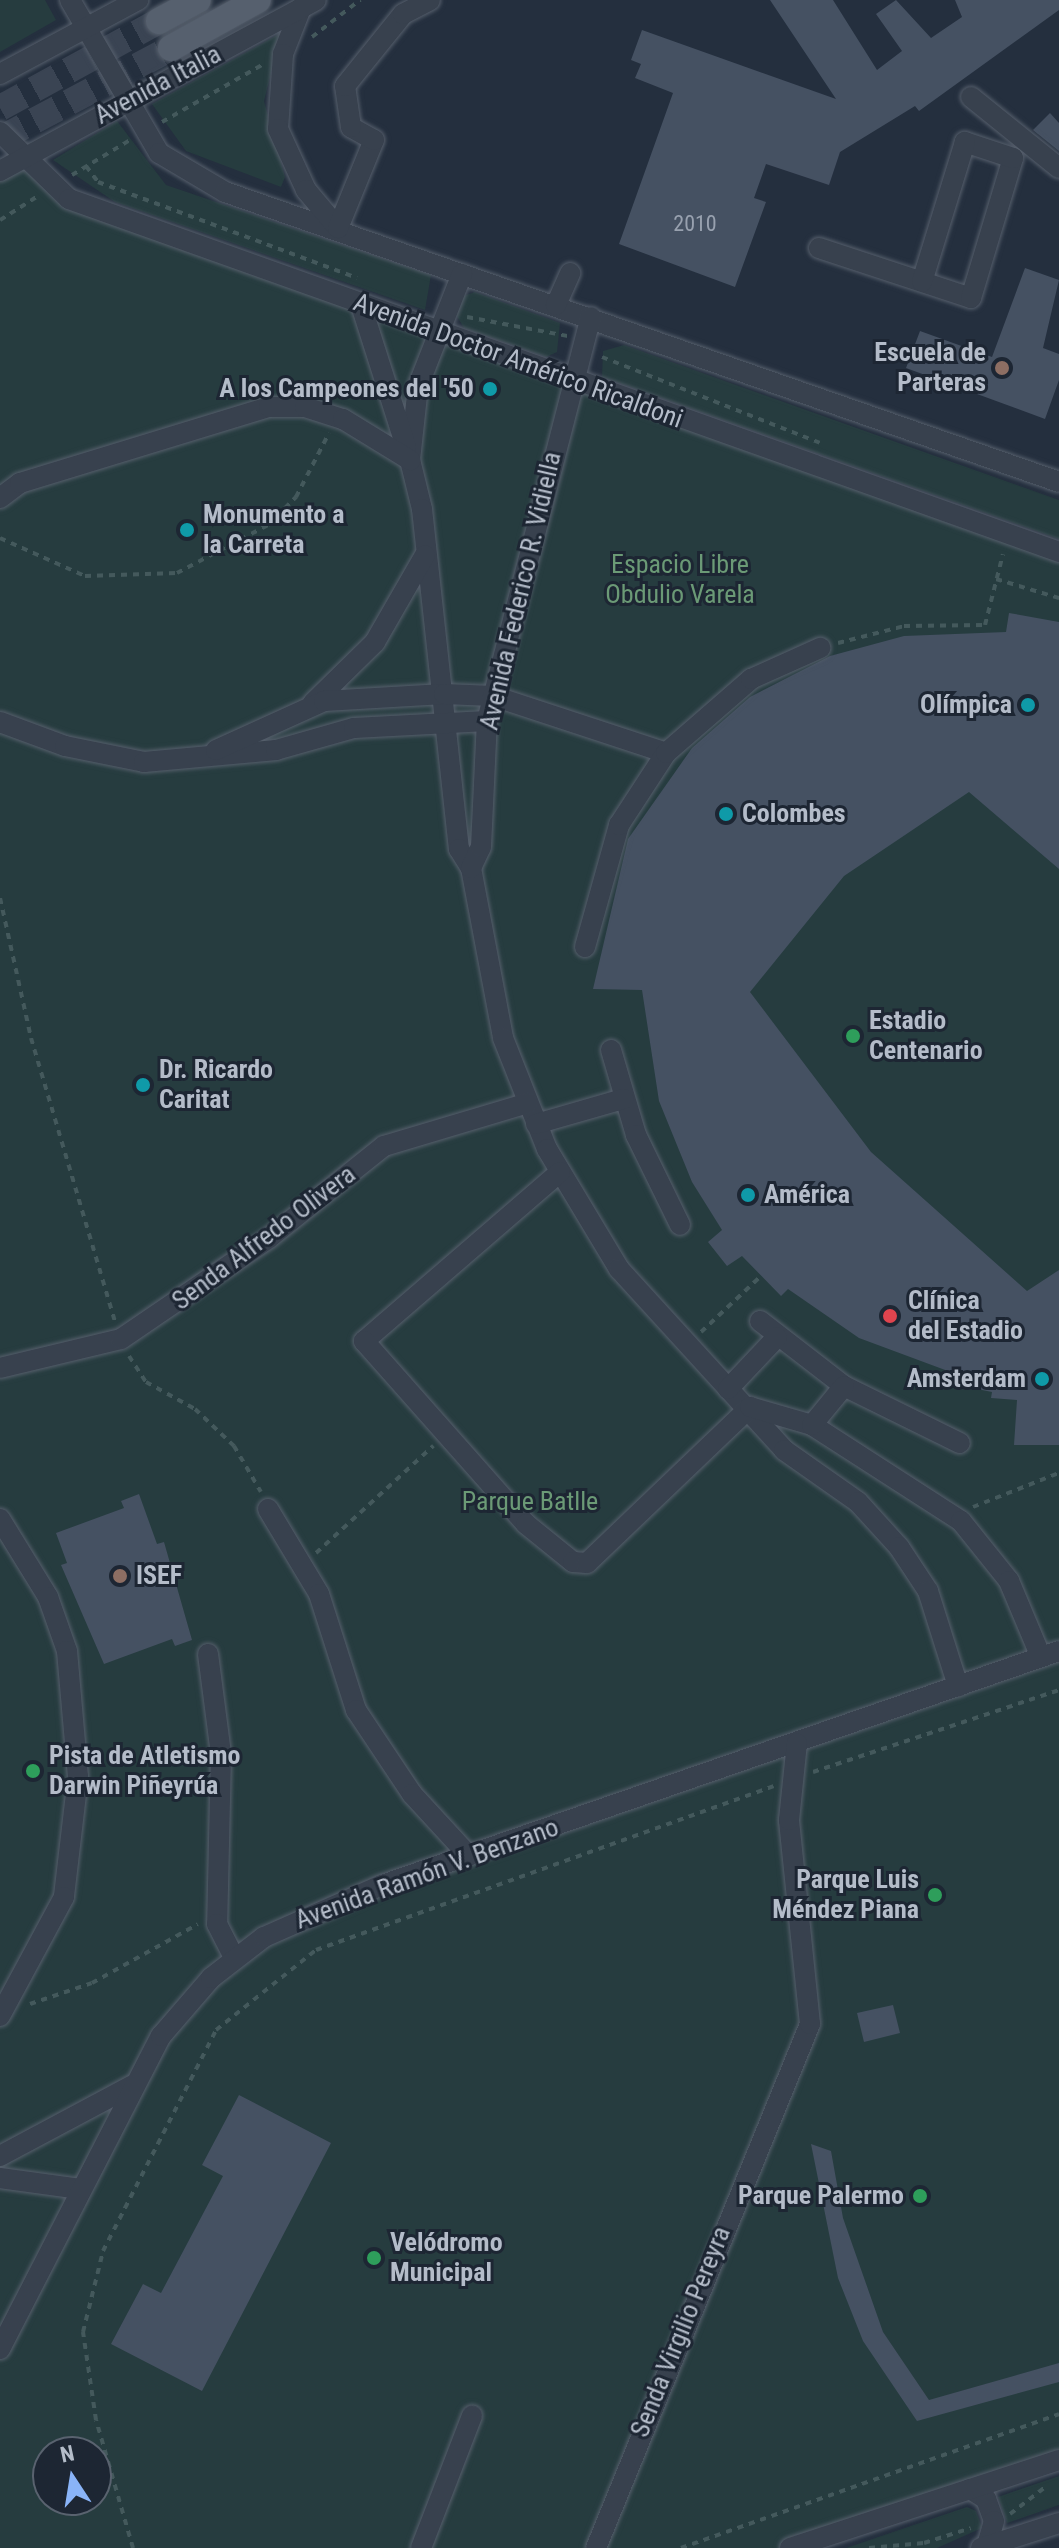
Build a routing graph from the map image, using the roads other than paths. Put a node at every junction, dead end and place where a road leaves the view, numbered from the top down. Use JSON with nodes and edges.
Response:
{"nodes":[{"id":1,"x":70,"y":0,"type":"edge"},
{"id":2,"x":138,"y":0,"type":"edge"},
{"id":3,"x":198,"y":0,"type":"edge"},
{"id":4,"x":258,"y":0,"type":"edge"},
{"id":5,"x":430,"y":0,"type":"edge"},
{"id":6,"x":309,"y":4,"type":"edge"},
{"id":7,"x":159,"y":21,"type":"tunnel mouth"},
{"id":8,"x":86,"y":28,"type":"junction"},
{"id":9,"x":171,"y":48,"type":"tunnel mouth"},
{"id":10,"x":0,"y":74,"type":"edge"},
{"id":11,"x":971,"y":97,"type":"dead end"},
{"id":12,"x":127,"y":102,"type":"junction"},
{"id":13,"x":0,"y":132,"type":"edge"},
{"id":14,"x":22,"y":159,"type":"junction"},
{"id":15,"x":1059,"y":168,"type":"edge"},
{"id":16,"x":0,"y":171,"type":"edge"},
{"id":17,"x":338,"y":228,"type":"junction"},
{"id":18,"x":819,"y":248,"type":"dead end"},
{"id":19,"x":570,"y":273,"type":"dead end"},
{"id":20,"x":462,"y":274,"type":"junction"},
{"id":21,"x":922,"y":282,"type":"junction"},
{"id":22,"x":361,"y":305,"type":"junction"},
{"id":23,"x":556,"y":305,"type":"junction"},
{"id":24,"x":591,"y":317,"type":"junction"},
{"id":25,"x":438,"y":333,"type":"junction"},
{"id":26,"x":572,"y":381,"type":"junction"},
{"id":27,"x":410,"y":460,"type":"junction"},
{"id":28,"x":1059,"y":482,"type":"edge"},
{"id":29,"x":0,"y":498,"type":"edge"},
{"id":30,"x":427,"y":552,"type":"junction"},
{"id":31,"x":1059,"y":552,"type":"edge"},
{"id":32,"x":820,"y":648,"type":"road end"},
{"id":33,"x":444,"y":694,"type":"junction"},
{"id":34,"x":493,"y":696,"type":"junction"},
{"id":35,"x":309,"y":706,"type":"junction"},
{"id":36,"x":487,"y":721,"type":"junction"},
{"id":37,"x":0,"y":722,"type":"edge"},
{"id":38,"x":448,"y":723,"type":"junction"},
{"id":39,"x":213,"y":752,"type":"junction"},
{"id":40,"x":666,"y":753,"type":"junction"},
{"id":41,"x":471,"y":868,"type":"junction"},
{"id":42,"x":585,"y":947,"type":"dead end"},
{"id":43,"x":611,"y":1050,"type":"dead end"},
{"id":44,"x":623,"y":1099,"type":"junction"},
{"id":45,"x":528,"y":1103,"type":"junction"},
{"id":46,"x":536,"y":1124,"type":"junction"},
{"id":47,"x":560,"y":1172,"type":"junction"},
{"id":48,"x":680,"y":1225,"type":"dead end"},
{"id":49,"x":760,"y":1321,"type":"dead end"},
{"id":50,"x":777,"y":1337,"type":"junction"},
{"id":51,"x":0,"y":1368,"type":"edge"},
{"id":52,"x":844,"y":1386,"type":"junction"},
{"id":53,"x":728,"y":1389,"type":"junction"},
{"id":54,"x":750,"y":1407,"type":"junction"},
{"id":55,"x":812,"y":1425,"type":"junction"},
{"id":56,"x":960,"y":1443,"type":"dead end"},
{"id":57,"x":268,"y":1509,"type":"road end"},
{"id":58,"x":0,"y":1519,"type":"edge"},
{"id":59,"x":208,"y":1654,"type":"dead end"},
{"id":60,"x":1050,"y":1654,"type":"edge"},
{"id":61,"x":958,"y":1686,"type":"junction"},
{"id":62,"x":797,"y":1743,"type":"junction"},
{"id":63,"x":469,"y":1856,"type":"junction"},
{"id":64,"x":234,"y":1958,"type":"junction"},
{"id":65,"x":1,"y":2015,"type":"edge"},
{"id":66,"x":131,"y":2086,"type":"junction"},
{"id":67,"x":0,"y":2156,"type":"edge"},
{"id":68,"x":0,"y":2178,"type":"edge"},
{"id":69,"x":80,"y":2189,"type":"junction"},
{"id":70,"x":0,"y":2349,"type":"edge"},
{"id":71,"x":472,"y":2416,"type":"dead end"},
{"id":72,"x":1059,"y":2460,"type":"edge"},
{"id":73,"x":970,"y":2489,"type":"junction"},
{"id":74,"x":1059,"y":2523,"type":"edge"},
{"id":75,"x":984,"y":2547,"type":"edge"},
{"id":76,"x":421,"y":2548,"type":"edge"},
{"id":77,"x":596,"y":2548,"type":"edge"},
{"id":78,"x":790,"y":2548,"type":"edge"}],
"edges":[{"from":1,"to":8,"type":"street"},
{"from":2,"to":8,"type":"street"},
{"from":3,"to":7,"type":"main road"},
{"from":4,"to":9,"type":"main road","name":"Avenida Italia"},
{"from":5,"to":17,"type":"street"},
{"from":6,"to":12,"type":"street","name":"Avenida Italia"},
{"from":6,"to":17,"type":"street"},
{"from":8,"to":10,"type":"street"},
{"from":8,"to":12,"type":"street"},
{"from":11,"to":15,"type":"street"},
{"from":12,"to":14,"type":"street","name":"Avenida Italia"},
{"from":12,"to":17,"type":"street"},
{"from":13,"to":14,"type":"street","name":"Avenida Doctor Américo Ricaldoni"},
{"from":14,"to":16,"type":"street","name":"Avenida Italia"},
{"from":14,"to":22,"type":"street","name":"Avenida Doctor Américo Ricaldoni"},
{"from":17,"to":20,"type":"street"},
{"from":18,"to":21,"type":"street"},
{"from":19,"to":23,"type":"street"},
{"from":20,"to":23,"type":"street"},
{"from":20,"to":25,"type":"street","name":"Avenida Federico R. Vidiella"},
{"from":21,"to":21,"type":"street"},
{"from":22,"to":25,"type":"street","name":"Avenida Doctor Américo Ricaldoni"},
{"from":22,"to":27,"type":"street","name":"Avenida Federico R. Vidiella"},
{"from":23,"to":24,"type":"street"},
{"from":24,"to":26,"type":"street","name":"Avenida Federico R. Vidiella"},
{"from":24,"to":28,"type":"street"},
{"from":25,"to":26,"type":"street","name":"Avenida Doctor Américo Ricaldoni"},
{"from":25,"to":27,"type":"street","name":"Avenida Federico R. Vidiella"},
{"from":26,"to":31,"type":"street","name":"Avenida Doctor Américo Ricaldoni"},
{"from":26,"to":34,"type":"street","name":"Avenida Federico R. Vidiella"},
{"from":27,"to":29,"type":"street"},
{"from":27,"to":30,"type":"street","name":"Avenida Federico R. Vidiella"},
{"from":30,"to":33,"type":"street","name":"Avenida Federico R. Vidiella"},
{"from":30,"to":35,"type":"street"},
{"from":32,"to":40,"type":"street"},
{"from":33,"to":34,"type":"street"},
{"from":33,"to":35,"type":"street"},
{"from":33,"to":38,"type":"street","name":"Avenida Federico R. Vidiella"},
{"from":34,"to":36,"type":"street","name":"Avenida Federico R. Vidiella"},
{"from":34,"to":40,"type":"street"},
{"from":35,"to":39,"type":"street"},
{"from":36,"to":38,"type":"street"},
{"from":36,"to":41,"type":"street","name":"Avenida Federico R. Vidiella"},
{"from":37,"to":39,"type":"street"},
{"from":38,"to":39,"type":"street"},
{"from":38,"to":41,"type":"street","name":"Avenida Federico R. Vidiella"},
{"from":40,"to":42,"type":"street"},
{"from":41,"to":45,"type":"street","name":"Avenida Federico R. Vidiella"},
{"from":43,"to":44,"type":"street"},
{"from":44,"to":46,"type":"street"},
{"from":44,"to":48,"type":"street"},
{"from":45,"to":46,"type":"street","name":"Avenida Federico R. Vidiella"},
{"from":45,"to":51,"type":"street","name":"Senda Alfredo Olivera"},
{"from":46,"to":47,"type":"street","name":"Avenida Federico R. Vidiella"},
{"from":47,"to":53,"type":"street","name":"Avenida Federico R. Vidiella"},
{"from":47,"to":54,"type":"street"},
{"from":49,"to":50,"type":"street"},
{"from":50,"to":52,"type":"street"},
{"from":50,"to":53,"type":"street"},
{"from":52,"to":55,"type":"street"},
{"from":52,"to":56,"type":"street"},
{"from":53,"to":54,"type":"street","name":"Avenida Federico R. Vidiella"},
{"from":54,"to":55,"type":"street","name":"Avenida Federico R. Vidiella"},
{"from":54,"to":61,"type":"street","name":"Avenida Federico R. Vidiella"},
{"from":55,"to":60,"type":"street","name":"Avenida Federico R. Vidiella"},
{"from":57,"to":63,"type":"street"},
{"from":58,"to":65,"type":"street"},
{"from":59,"to":64,"type":"street"},
{"from":60,"to":61,"type":"street","name":"Avenida Ramón V. Benzano"},
{"from":61,"to":62,"type":"street","name":"Avenida Ramón V. Benzano"},
{"from":62,"to":63,"type":"street","name":"Avenida Ramón V. Benzano"},
{"from":62,"to":77,"type":"street","name":"Senda Virgilio Pereyra"},
{"from":63,"to":64,"type":"street","name":"Avenida Ramón V. Benzano"},
{"from":64,"to":66,"type":"street","name":"Avenida Ramón V. Benzano"},
{"from":66,"to":67,"type":"street"},
{"from":66,"to":69,"type":"street","name":"Avenida Ramón V. Benzano"},
{"from":68,"to":69,"type":"street"},
{"from":69,"to":70,"type":"street","name":"Avenida Ramón V. Benzano"},
{"from":71,"to":76,"type":"street"},
{"from":72,"to":73,"type":"street"},
{"from":73,"to":75,"type":"street"},
{"from":73,"to":78,"type":"street"},
{"from":74,"to":75,"type":"street"}]}
